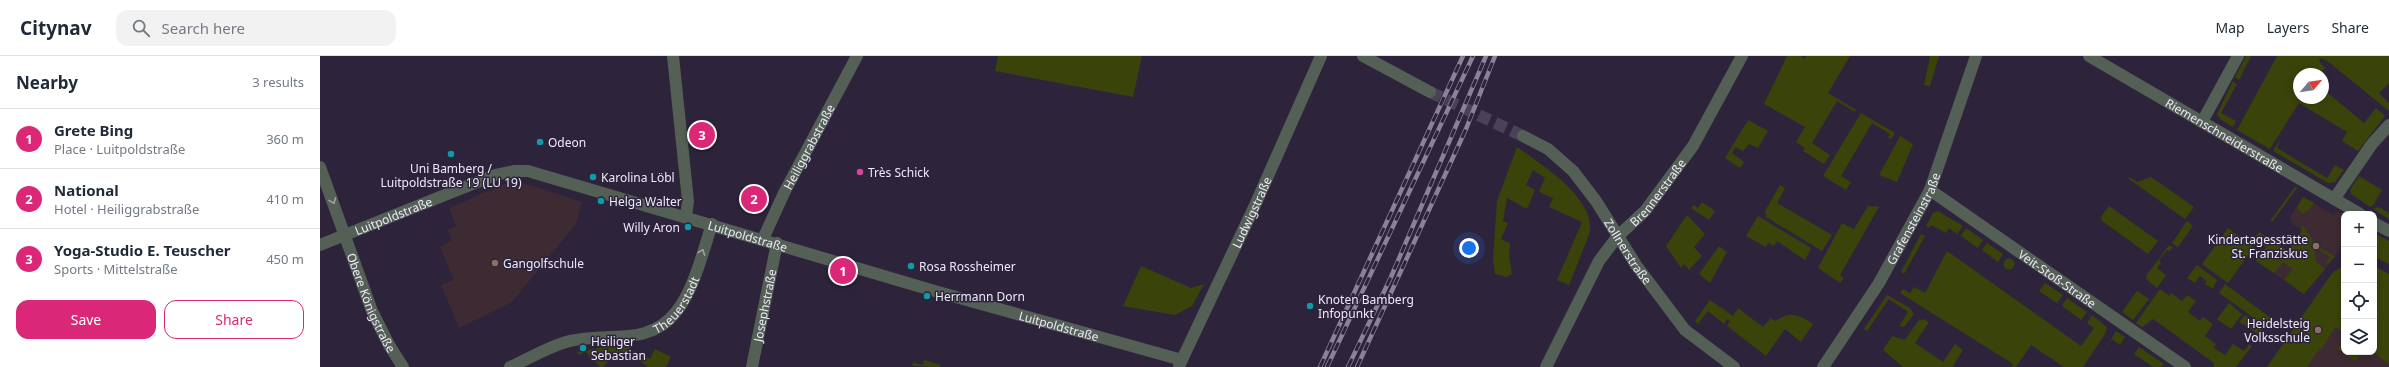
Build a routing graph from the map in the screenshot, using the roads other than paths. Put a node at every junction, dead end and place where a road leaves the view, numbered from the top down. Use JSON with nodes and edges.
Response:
{"nodes":[{"id":1,"x":673,"y":56,"type":"edge"},
{"id":2,"x":857,"y":56,"type":"edge"},
{"id":3,"x":1320,"y":56,"type":"edge"},
{"id":4,"x":1363,"y":56,"type":"edge"},
{"id":5,"x":1742,"y":56,"type":"edge"},
{"id":6,"x":1976,"y":56,"type":"edge"},
{"id":7,"x":2089,"y":56,"type":"edge"},
{"id":8,"x":2238,"y":56,"type":"edge"},
{"id":9,"x":1430,"y":92,"type":"tunnel mouth"},
{"id":10,"x":2202,"y":122,"type":"junction"},
{"id":11,"x":2389,"y":125,"type":"edge"},
{"id":12,"x":1523,"y":136,"type":"tunnel mouth"},
{"id":13,"x":320,"y":167,"type":"edge"},
{"id":14,"x":1930,"y":190,"type":"junction"},
{"id":15,"x":2334,"y":199,"type":"junction"},
{"id":16,"x":2355,"y":211,"type":"edge"},
{"id":17,"x":686,"y":217,"type":"junction"},
{"id":18,"x":712,"y":224,"type":"junction"},
{"id":19,"x":2377,"y":224,"type":"edge"},
{"id":20,"x":2389,"y":231,"type":"edge"},
{"id":21,"x":346,"y":234,"type":"junction"},
{"id":22,"x":1617,"y":237,"type":"junction"},
{"id":23,"x":762,"y":239,"type":"junction"},
{"id":24,"x":777,"y":243,"type":"junction"},
{"id":25,"x":320,"y":245,"type":"edge"},
{"id":26,"x":1180,"y":363,"type":"edge"},
{"id":27,"x":404,"y":367,"type":"edge"},
{"id":28,"x":510,"y":367,"type":"edge"},
{"id":29,"x":752,"y":367,"type":"edge"},
{"id":30,"x":1546,"y":367,"type":"edge"},
{"id":31,"x":1734,"y":367,"type":"edge"},
{"id":32,"x":1823,"y":367,"type":"edge"},
{"id":33,"x":2185,"y":367,"type":"edge"}],
"edges":[{"from":1,"to":17,"type":"street"},
{"from":2,"to":23,"type":"street","name":"Heiliggrabstraße"},
{"from":3,"to":26,"type":"street","name":"Ludwigstraße"},
{"from":4,"to":9,"type":"street"},
{"from":5,"to":22,"type":"street","name":"Brennerstraße"},
{"from":6,"to":14,"type":"street","name":"Grafensteinstraße"},
{"from":7,"to":10,"type":"street","name":"Riemenschneiderstraße"},
{"from":8,"to":10,"type":"street"},
{"from":10,"to":15,"type":"street","name":"Riemenschneiderstraße"},
{"from":11,"to":15,"type":"street"},
{"from":12,"to":22,"type":"street","name":"Zollnerstraße"},
{"from":13,"to":21,"type":"street","name":"Obere Königstraße","one_way":true},
{"from":14,"to":32,"type":"street","name":"Grafensteinstraße"},
{"from":14,"to":33,"type":"street","name":"Veit-Stoß-Straße"},
{"from":15,"to":16,"type":"street","name":"Riemenschneiderstraße"},
{"from":17,"to":18,"type":"street","name":"Luitpoldstraße"},
{"from":17,"to":21,"type":"street","name":"Luitpoldstraße"},
{"from":18,"to":23,"type":"street","name":"Luitpoldstraße"},
{"from":28,"to":18,"type":"street","name":"Theuerstadt","one_way":true},
{"from":19,"to":20,"type":"street"},
{"from":21,"to":25,"type":"street","name":"Luitpoldstraße"},
{"from":21,"to":27,"type":"street","name":"Obere Königstraße"},
{"from":22,"to":30,"type":"street","name":"Brennerstraße"},
{"from":22,"to":31,"type":"street","name":"Zollnerstraße"},
{"from":23,"to":24,"type":"street","name":"Luitpoldstraße"},
{"from":24,"to":26,"type":"street","name":"Luitpoldstraße"},
{"from":24,"to":29,"type":"street","name":"Josephstraße"}]}
